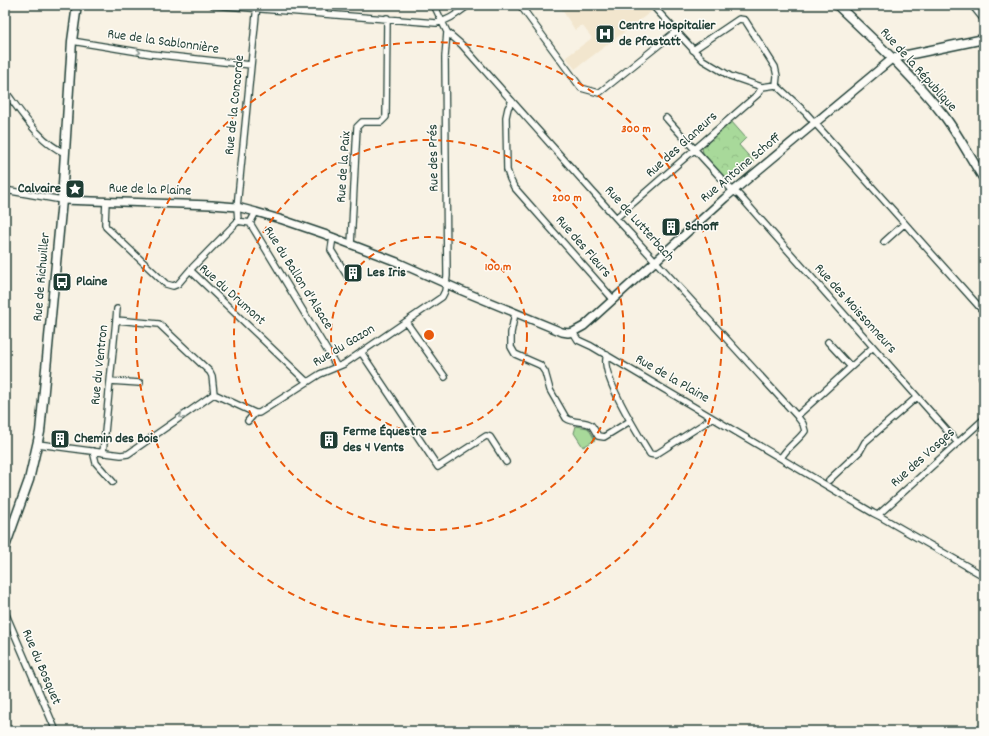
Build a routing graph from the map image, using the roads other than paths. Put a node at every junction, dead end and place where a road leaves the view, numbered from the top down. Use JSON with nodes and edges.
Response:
{"nodes":[{"id":1,"x":77,"y":5,"type":"edge"},
{"id":2,"x":213,"y":5,"type":"edge"},
{"id":3,"x":323,"y":5,"type":"edge"},
{"id":4,"x":434,"y":5,"type":"edge"},
{"id":5,"x":469,"y":5,"type":"edge"},
{"id":6,"x":520,"y":5,"type":"edge"},
{"id":7,"x":652,"y":5,"type":"edge"},
{"id":8,"x":837,"y":5,"type":"edge"},
{"id":9,"x":972,"y":5,"type":"edge"},
{"id":10,"x":256,"y":7,"type":"edge"},
{"id":11,"x":324,"y":13,"type":"junction"},
{"id":12,"x":387,"y":18,"type":"junction"},
{"id":13,"x":984,"y":20,"type":"edge"},
{"id":14,"x":442,"y":22,"type":"junction"},
{"id":15,"x":447,"y":32,"type":"junction"},
{"id":16,"x":675,"y":32,"type":"junction"},
{"id":17,"x":984,"y":39,"type":"edge"},
{"id":18,"x":72,"y":41,"type":"junction"},
{"id":19,"x":693,"y":50,"type":"junction"},
{"id":20,"x":893,"y":58,"type":"junction"},
{"id":21,"x":250,"y":65,"type":"junction"},
{"id":22,"x":776,"y":85,"type":"junction"},
{"id":23,"x":762,"y":87,"type":"junction"},
{"id":24,"x":5,"y":91,"type":"edge"},
{"id":25,"x":512,"y":101,"type":"junction"},
{"id":26,"x":666,"y":118,"type":"dead end"},
{"id":27,"x":815,"y":123,"type":"junction"},
{"id":28,"x":695,"y":150,"type":"junction"},
{"id":29,"x":65,"y":153,"type":"junction"},
{"id":30,"x":984,"y":179,"type":"edge"},
{"id":31,"x":5,"y":190,"type":"edge"},
{"id":32,"x":735,"y":191,"type":"junction"},
{"id":33,"x":62,"y":200,"type":"junction"},
{"id":34,"x":106,"y":201,"type":"junction"},
{"id":35,"x":237,"y":207,"type":"junction"},
{"id":36,"x":256,"y":212,"type":"junction"},
{"id":37,"x":616,"y":218,"type":"junction"},
{"id":38,"x":238,"y":221,"type":"junction"},
{"id":39,"x":250,"y":223,"type":"junction"},
{"id":40,"x":904,"y":224,"type":"junction"},
{"id":41,"x":333,"y":238,"type":"junction"},
{"id":42,"x":884,"y":242,"type":"dead end"},
{"id":43,"x":351,"y":245,"type":"junction"},
{"id":44,"x":656,"y":261,"type":"junction"},
{"id":45,"x":190,"y":270,"type":"junction"},
{"id":46,"x":348,"y":277,"type":"dead end"},
{"id":47,"x":446,"y":284,"type":"junction"},
{"id":48,"x":613,"y":300,"type":"junction"},
{"id":49,"x":117,"y":309,"type":"dead end"},
{"id":50,"x":984,"y":312,"type":"edge"},
{"id":51,"x":515,"y":313,"type":"junction"},
{"id":52,"x":116,"y":320,"type":"junction"},
{"id":53,"x":406,"y":322,"type":"junction"},
{"id":54,"x":573,"y":332,"type":"junction"},
{"id":55,"x":828,"y":342,"type":"dead end"},
{"id":56,"x":873,"y":347,"type":"junction"},
{"id":57,"x":361,"y":352,"type":"junction"},
{"id":58,"x":607,"y":355,"type":"junction"},
{"id":59,"x":338,"y":367,"type":"junction"},
{"id":60,"x":851,"y":367,"type":"junction"},
{"id":61,"x":445,"y":377,"type":"dead end"},
{"id":62,"x":110,"y":380,"type":"junction"},
{"id":63,"x":140,"y":382,"type":"dead end"},
{"id":64,"x":307,"y":382,"type":"junction"},
{"id":65,"x":214,"y":394,"type":"junction"},
{"id":66,"x":917,"y":397,"type":"junction"},
{"id":67,"x":255,"y":414,"type":"junction"},
{"id":68,"x":797,"y":416,"type":"junction"},
{"id":69,"x":711,"y":417,"type":"junction"},
{"id":70,"x":984,"y":419,"type":"edge"},
{"id":71,"x":630,"y":421,"type":"junction"},
{"id":72,"x":248,"y":422,"type":"dead end"},
{"id":73,"x":958,"y":443,"type":"junction"},
{"id":74,"x":38,"y":444,"type":"junction"},
{"id":75,"x":93,"y":451,"type":"junction"},
{"id":76,"x":103,"y":452,"type":"junction"},
{"id":77,"x":781,"y":458,"type":"junction"},
{"id":78,"x":506,"y":462,"type":"dead end"},
{"id":79,"x":829,"y":480,"type":"dead end"},
{"id":80,"x":113,"y":482,"type":"dead end"},
{"id":81,"x":878,"y":515,"type":"junction"},
{"id":82,"x":5,"y":546,"type":"edge"},
{"id":83,"x":984,"y":576,"type":"edge"},
{"id":84,"x":5,"y":612,"type":"edge"},
{"id":85,"x":56,"y":731,"type":"edge"}],
"edges":[{"from":1,"to":18,"type":"main road","name":"Rue de Richwiller"},
{"from":2,"to":10,"type":"street"},
{"from":3,"to":11,"type":"street"},
{"from":4,"to":14,"type":"street","name":"Rue de Lutterbach"},
{"from":5,"to":14,"type":"street"},
{"from":6,"to":16,"type":"street"},
{"from":7,"to":16,"type":"street"},
{"from":8,"to":20,"type":"main road","name":"Rue de la République"},
{"from":9,"to":13,"type":"street"},
{"from":10,"to":11,"type":"street"},
{"from":10,"to":21,"type":"street","name":"Rue de la Concorde"},
{"from":11,"to":12,"type":"street"},
{"from":12,"to":14,"type":"street"},
{"from":12,"to":43,"type":"street","name":"Rue de la Paix"},
{"from":14,"to":15,"type":"street","name":"Rue de Lutterbach"},
{"from":15,"to":25,"type":"street","name":"Rue de Lutterbach"},
{"from":15,"to":47,"type":"street","name":"Rue des Prés"},
{"from":16,"to":19,"type":"street"},
{"from":17,"to":20,"type":"main road"},
{"from":18,"to":21,"type":"street","name":"Rue de la Sablonnière","one_way":true},
{"from":18,"to":29,"type":"main road","name":"Rue de Richwiller"},
{"from":19,"to":22,"type":"street"},
{"from":19,"to":23,"type":"street"},
{"from":20,"to":27,"type":"street","name":"Rue Antoine Schoff"},
{"from":20,"to":30,"type":"main road","name":"Rue de la République"},
{"from":21,"to":35,"type":"street","name":"Rue de la Concorde"},
{"from":22,"to":23,"type":"street"},
{"from":22,"to":27,"type":"street"},
{"from":23,"to":28,"type":"street","name":"Rue des Glaneurs"},
{"from":24,"to":29,"type":"street"},
{"from":25,"to":37,"type":"street","name":"Rue de Lutterbach"},
{"from":25,"to":48,"type":"street","name":"Rue des Fleurs"},
{"from":26,"to":28,"type":"street","name":"Rue des Moissonneurs"},
{"from":27,"to":32,"type":"street","name":"Rue Antoine Schoff"},
{"from":27,"to":40,"type":"street"},
{"from":28,"to":32,"type":"street","name":"Rue des Moissonneurs"},
{"from":28,"to":37,"type":"street","name":"Rue des Glaneurs"},
{"from":29,"to":33,"type":"main road","name":"Rue de Richwiller"},
{"from":31,"to":33,"type":"street"},
{"from":32,"to":44,"type":"street","name":"Rue Antoine Schoff"},
{"from":32,"to":56,"type":"street","name":"Rue des Moissonneurs"},
{"from":33,"to":34,"type":"street","name":"Rue de la Plaine"},
{"from":33,"to":74,"type":"main road","name":"Rue de Richwiller"},
{"from":34,"to":35,"type":"street","name":"Rue de la Plaine"},
{"from":34,"to":45,"type":"street","name":"Rue du Drumont"},
{"from":35,"to":36,"type":"street","name":"Rue de la Plaine"},
{"from":35,"to":38,"type":"street"},
{"from":36,"to":39,"type":"street"},
{"from":36,"to":41,"type":"street","name":"Rue de la Plaine"},
{"from":37,"to":44,"type":"street","name":"Rue de Lutterbach"},
{"from":38,"to":39,"type":"street"},
{"from":38,"to":45,"type":"street"},
{"from":39,"to":59,"type":"street","name":"Rue du Ballon d'Alsace"},
{"from":40,"to":42,"type":"street"},
{"from":40,"to":50,"type":"street"},
{"from":41,"to":43,"type":"street","name":"Rue de la Plaine"},
{"from":41,"to":46,"type":"street"},
{"from":43,"to":47,"type":"street","name":"Rue de la Plaine"},
{"from":44,"to":48,"type":"street","name":"Rue Antoine Schoff"},
{"from":44,"to":68,"type":"street","name":"Rue de Lutterbach"},
{"from":45,"to":64,"type":"street","name":"Rue du Drumont"},
{"from":47,"to":51,"type":"street","name":"Rue de la Plaine"},
{"from":47,"to":53,"type":"street","name":"Rue du Gazon"},
{"from":48,"to":54,"type":"street","name":"Rue Antoine Schoff"},
{"from":49,"to":52,"type":"street"},
{"from":51,"to":54,"type":"street","name":"Rue de la Plaine"},
{"from":51,"to":71,"type":"street"},
{"from":52,"to":62,"type":"street","name":"Rue du Ventron"},
{"from":52,"to":65,"type":"street","name":"Rue du Ventron"},
{"from":53,"to":57,"type":"street","name":"Rue du Gazon"},
{"from":53,"to":61,"type":"street"},
{"from":54,"to":58,"type":"street","name":"Rue de la Plaine"},
{"from":55,"to":60,"type":"street"},
{"from":56,"to":60,"type":"street"},
{"from":56,"to":66,"type":"street","name":"Rue des Moissonneurs"},
{"from":57,"to":59,"type":"street","name":"Rue du Gazon"},
{"from":57,"to":78,"type":"street"},
{"from":58,"to":69,"type":"street","name":"Rue de la Plaine"},
{"from":58,"to":71,"type":"street"},
{"from":59,"to":64,"type":"street","name":"Rue du Gazon"},
{"from":60,"to":68,"type":"street"},
{"from":62,"to":63,"type":"street"},
{"from":62,"to":76,"type":"street","name":"Rue du Ventron"},
{"from":64,"to":67,"type":"street","name":"Rue du Gazon"},
{"from":65,"to":67,"type":"street"},
{"from":65,"to":76,"type":"street","one_way":true},
{"from":66,"to":73,"type":"street","name":"Rue des Moissonneurs"},
{"from":66,"to":79,"type":"street"},
{"from":67,"to":72,"type":"street","name":"Rue du Gazon"},
{"from":68,"to":77,"type":"street","name":"Rue de Lutterbach"},
{"from":69,"to":71,"type":"street"},
{"from":69,"to":77,"type":"street","name":"Rue de la Plaine"},
{"from":70,"to":73,"type":"street","name":"Rue des Vosges"},
{"from":73,"to":81,"type":"street","name":"Rue des Vosges"},
{"from":74,"to":75,"type":"street"},
{"from":74,"to":82,"type":"main road","name":"Rue de Richwiller"},
{"from":75,"to":76,"type":"street"},
{"from":75,"to":80,"type":"street"},
{"from":77,"to":81,"type":"street","name":"Rue de la Plaine"},
{"from":81,"to":83,"type":"street","name":"Rue de la Plaine"},
{"from":84,"to":85,"type":"street","name":"Rue du Bosquet"}]}
